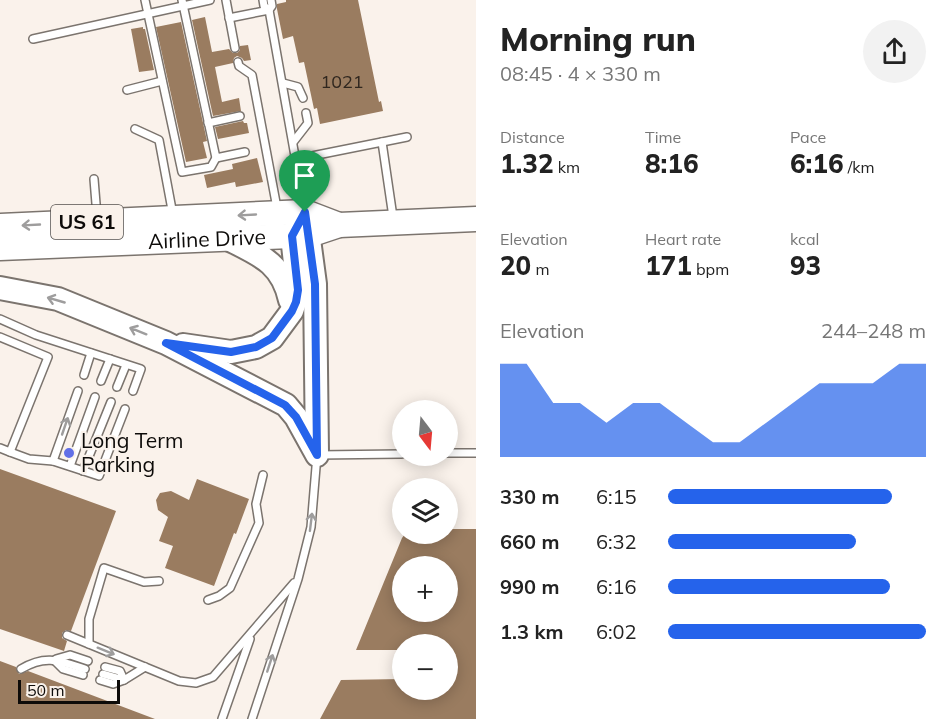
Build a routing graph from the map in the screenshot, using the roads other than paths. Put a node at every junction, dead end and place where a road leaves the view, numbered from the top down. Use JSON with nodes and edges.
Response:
{"nodes":[{"id":1,"x":145,"y":0,"type":"edge"},
{"id":2,"x":210,"y":0,"type":"edge"},
{"id":3,"x":226,"y":0,"type":"edge"},
{"id":4,"x":263,"y":0,"type":"edge"},
{"id":5,"x":272,"y":0,"type":"edge"},
{"id":6,"x":182,"y":3,"type":"edge"},
{"id":7,"x":269,"y":10,"type":"junction"},
{"id":8,"x":148,"y":13,"type":"junction"},
{"id":9,"x":229,"y":18,"type":"junction"},
{"id":10,"x":33,"y":39,"type":"dead end"},
{"id":11,"x":235,"y":48,"type":"dead end"},
{"id":12,"x":238,"y":62,"type":"dead end"},
{"id":13,"x":162,"y":81,"type":"junction"},
{"id":14,"x":283,"y":83,"type":"junction"},
{"id":15,"x":127,"y":90,"type":"dead end"},
{"id":16,"x":303,"y":98,"type":"dead end"},
{"id":17,"x":306,"y":113,"type":"dead end"},
{"id":18,"x":240,"y":116,"type":"dead end"},
{"id":19,"x":208,"y":123,"type":"junction"},
{"id":20,"x":135,"y":129,"type":"dead end"},
{"id":21,"x":407,"y":137,"type":"dead end"},
{"id":22,"x":294,"y":141,"type":"junction"},
{"id":23,"x":382,"y":142,"type":"junction"},
{"id":24,"x":245,"y":152,"type":"dead end"},
{"id":25,"x":216,"y":158,"type":"junction"},
{"id":26,"x":297,"y":159,"type":"junction"},
{"id":27,"x":94,"y":179,"type":"dead end"},
{"id":28,"x":278,"y":213,"type":"junction"},
{"id":29,"x":174,"y":218,"type":"junction"},
{"id":30,"x":476,"y":219,"type":"edge"},
{"id":31,"x":98,"y":222,"type":"junction"},
{"id":32,"x":393,"y":223,"type":"junction"},
{"id":33,"x":0,"y":226,"type":"edge"},
{"id":34,"x":302,"y":228,"type":"junction"},
{"id":35,"x":228,"y":239,"type":"junction"},
{"id":36,"x":0,"y":248,"type":"edge"},
{"id":37,"x":0,"y":288,"type":"edge"},
{"id":38,"x":292,"y":311,"type":"junction"},
{"id":39,"x":0,"y":319,"type":"edge"},
{"id":40,"x":0,"y":337,"type":"edge"},
{"id":41,"x":166,"y":343,"type":"junction"},
{"id":42,"x":91,"y":353,"type":"junction"},
{"id":43,"x":110,"y":359,"type":"junction"},
{"id":44,"x":126,"y":365,"type":"junction"},
{"id":45,"x":84,"y":375,"type":"dead end"},
{"id":46,"x":101,"y":381,"type":"dead end"},
{"id":47,"x":117,"y":387,"type":"dead end"},
{"id":48,"x":78,"y":391,"type":"dead end"},
{"id":49,"x":133,"y":391,"type":"dead end"},
{"id":50,"x":95,"y":397,"type":"dead end"},
{"id":51,"x":111,"y":402,"type":"dead end"},
{"id":52,"x":125,"y":409,"type":"dead end"},
{"id":53,"x":0,"y":448,"type":"edge"},
{"id":54,"x":9,"y":452,"type":"junction"},
{"id":55,"x":458,"y":453,"type":"edge"},
{"id":56,"x":476,"y":453,"type":"edge"},
{"id":57,"x":392,"y":454,"type":"edge"},
{"id":58,"x":317,"y":455,"type":"junction"},
{"id":59,"x":53,"y":461,"type":"junction"},
{"id":60,"x":70,"y":466,"type":"junction"},
{"id":61,"x":83,"y":471,"type":"junction"},
{"id":62,"x":263,"y":476,"type":"dead end"},
{"id":63,"x":298,"y":579,"type":"junction"},
{"id":64,"x":159,"y":581,"type":"dead end"},
{"id":65,"x":208,"y":600,"type":"dead end"},
{"id":66,"x":251,"y":634,"type":"junction"},
{"id":67,"x":68,"y":635,"type":"dead end"},
{"id":68,"x":89,"y":644,"type":"junction"},
{"id":69,"x":146,"y":667,"type":"junction"},
{"id":70,"x":86,"y":668,"type":"dead end"},
{"id":71,"x":21,"y":669,"type":"dead end"},
{"id":72,"x":124,"y":680,"type":"junction"},
{"id":73,"x":222,"y":719,"type":"edge"},
{"id":74,"x":252,"y":719,"type":"edge"}],
"edges":[{"from":1,"to":8,"type":"lane"},
{"from":2,"to":6,"type":"lane"},
{"from":3,"to":9,"type":"lane"},
{"from":4,"to":7,"type":"lane"},
{"from":5,"to":7,"type":"lane"},
{"from":6,"to":8,"type":"lane"},
{"from":6,"to":19,"type":"lane"},
{"from":7,"to":9,"type":"lane"},
{"from":7,"to":14,"type":"lane"},
{"from":8,"to":10,"type":"lane"},
{"from":8,"to":13,"type":"lane"},
{"from":9,"to":11,"type":"lane"},
{"from":12,"to":28,"type":"lane"},
{"from":13,"to":15,"type":"lane"},
{"from":13,"to":25,"type":"lane"},
{"from":14,"to":16,"type":"lane"},
{"from":14,"to":22,"type":"lane"},
{"from":17,"to":22,"type":"lane"},
{"from":18,"to":19,"type":"lane"},
{"from":19,"to":25,"type":"lane"},
{"from":20,"to":29,"type":"lane"},
{"from":21,"to":23,"type":"lane"},
{"from":22,"to":26,"type":"lane"},
{"from":23,"to":26,"type":"lane"},
{"from":23,"to":32,"type":"lane"},
{"from":24,"to":25,"type":"lane"},
{"from":26,"to":34,"type":"lane"},
{"from":27,"to":31,"type":"lane"},
{"from":28,"to":29,"type":"highway","name":"Airline Drive","number":"US 61","one_way":true},
{"from":28,"to":34,"type":"highway","name":"Airline Drive","number":"US 61"},
{"from":29,"to":31,"type":"highway","name":"Airline Drive","number":"US 61"},
{"from":30,"to":32,"type":"highway","name":"Airline Drive","number":"US 61"},
{"from":31,"to":33,"type":"highway","name":"Airline Drive","number":"US 61","one_way":true},
{"from":32,"to":34,"type":"highway","name":"Airline Drive","number":"US 61"},
{"from":34,"to":35,"type":"highway","name":"Airline Drive","number":"US 61"},
{"from":34,"to":38,"type":"main road"},
{"from":34,"to":58,"type":"main road"},
{"from":35,"to":36,"type":"highway","name":"Airline Drive","number":"US 61"},
{"from":35,"to":38,"type":"main road"},
{"from":41,"to":37,"type":"main road","one_way":true},
{"from":38,"to":41,"type":"main road"},
{"from":39,"to":42,"type":"lane"},
{"from":40,"to":54,"type":"lane"},
{"from":41,"to":58,"type":"main road"},
{"from":42,"to":43,"type":"lane"},
{"from":42,"to":45,"type":"lane"},
{"from":43,"to":44,"type":"lane"},
{"from":43,"to":46,"type":"lane"},
{"from":44,"to":47,"type":"lane"},
{"from":44,"to":49,"type":"lane"},
{"from":59,"to":48,"type":"lane","one_way":true},
{"from":50,"to":60,"type":"lane"},
{"from":51,"to":61,"type":"lane"},
{"from":52,"to":61,"type":"lane"},
{"from":53,"to":54,"type":"lane"},
{"from":54,"to":59,"type":"lane"},
{"from":55,"to":56,"type":"lane"},
{"from":57,"to":58,"type":"lane"},
{"from":63,"to":58,"type":"lane","one_way":true},
{"from":59,"to":60,"type":"lane"},
{"from":60,"to":61,"type":"lane"},
{"from":62,"to":65,"type":"lane"},
{"from":63,"to":66,"type":"lane"},
{"from":74,"to":63,"type":"lane","one_way":true},
{"from":64,"to":68,"type":"lane"},
{"from":66,"to":69,"type":"lane"},
{"from":66,"to":73,"type":"lane"},
{"from":67,"to":68,"type":"lane"},
{"from":68,"to":69,"type":"lane","one_way":true},
{"from":69,"to":72,"type":"lane"},
{"from":70,"to":71,"type":"lane"},
{"from":72,"to":72,"type":"lane"}]}
